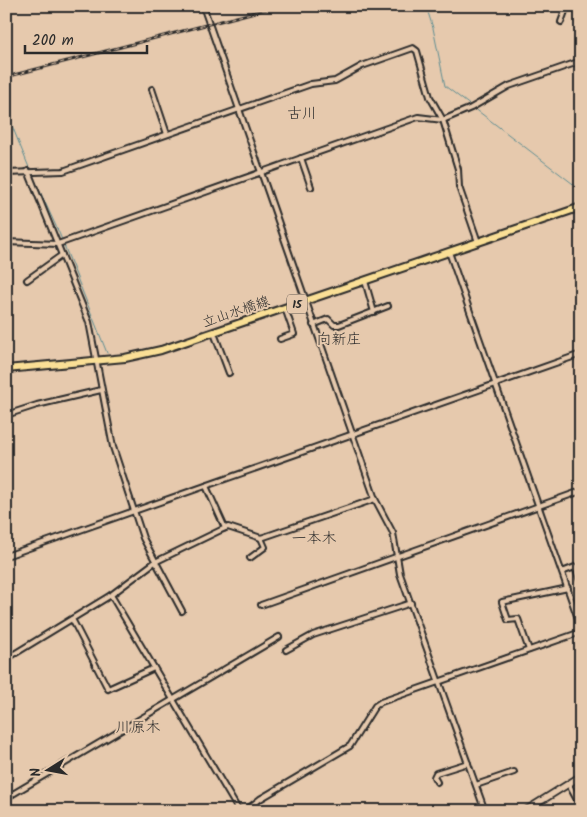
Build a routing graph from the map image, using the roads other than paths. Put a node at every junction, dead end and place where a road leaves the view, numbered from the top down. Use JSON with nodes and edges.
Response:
{"nodes":[{"id":1,"x":203,"y":6,"type":"edge"},
{"id":2,"x":567,"y":6,"type":"edge"},
{"id":3,"x":561,"y":22,"type":"dead end"},
{"id":4,"x":581,"y":60,"type":"edge"},
{"id":5,"x":152,"y":89,"type":"dead end"},
{"id":6,"x":238,"y":110,"type":"junction"},
{"id":7,"x":442,"y":120,"type":"junction"},
{"id":8,"x":167,"y":134,"type":"junction"},
{"id":9,"x":301,"y":158,"type":"junction"},
{"id":10,"x":28,"y":171,"type":"junction"},
{"id":11,"x":6,"y":173,"type":"edge"},
{"id":12,"x":260,"y":173,"type":"junction"},
{"id":13,"x":310,"y":187,"type":"dead end"},
{"id":14,"x":581,"y":207,"type":"edge"},
{"id":15,"x":6,"y":242,"type":"edge"},
{"id":16,"x":478,"y":242,"type":"junction"},
{"id":17,"x":58,"y":244,"type":"junction"},
{"id":18,"x":449,"y":252,"type":"junction"},
{"id":19,"x":62,"y":255,"type":"junction"},
{"id":20,"x":27,"y":280,"type":"dead end"},
{"id":21,"x":364,"y":281,"type":"junction"},
{"id":22,"x":304,"y":301,"type":"junction"},
{"id":23,"x":388,"y":306,"type":"dead end"},
{"id":24,"x":285,"y":308,"type":"junction"},
{"id":25,"x":374,"y":312,"type":"junction"},
{"id":26,"x":313,"y":325,"type":"junction"},
{"id":27,"x":214,"y":333,"type":"junction"},
{"id":28,"x":280,"y":339,"type":"dead end"},
{"id":29,"x":581,"y":354,"type":"edge"},
{"id":30,"x":95,"y":361,"type":"junction"},
{"id":31,"x":6,"y":370,"type":"edge"},
{"id":32,"x":229,"y":372,"type":"dead end"},
{"id":33,"x":496,"y":384,"type":"junction"},
{"id":34,"x":101,"y":390,"type":"junction"},
{"id":35,"x":6,"y":416,"type":"edge"},
{"id":36,"x":353,"y":435,"type":"junction"},
{"id":37,"x":206,"y":486,"type":"junction"},
{"id":38,"x":581,"y":491,"type":"edge"},
{"id":39,"x":374,"y":499,"type":"junction"},
{"id":40,"x":539,"y":506,"type":"junction"},
{"id":41,"x":133,"y":511,"type":"junction"},
{"id":42,"x":225,"y":528,"type":"junction"},
{"id":43,"x":261,"y":538,"type":"junction"},
{"id":44,"x":6,"y":556,"type":"edge"},
{"id":45,"x":250,"y":558,"type":"dead end"},
{"id":46,"x":396,"y":558,"type":"junction"},
{"id":47,"x":155,"y":562,"type":"junction"},
{"id":48,"x":562,"y":572,"type":"junction"},
{"id":49,"x":581,"y":584,"type":"edge"},
{"id":50,"x":568,"y":588,"type":"junction"},
{"id":51,"x":111,"y":594,"type":"junction"},
{"id":52,"x":411,"y":603,"type":"junction"},
{"id":53,"x":261,"y":605,"type":"dead end"},
{"id":54,"x":182,"y":610,"type":"dead end"},
{"id":55,"x":72,"y":618,"type":"junction"},
{"id":56,"x":581,"y":627,"type":"edge"},
{"id":57,"x":581,"y":632,"type":"edge"},
{"id":58,"x":279,"y":637,"type":"dead end"},
{"id":59,"x":286,"y":650,"type":"dead end"},
{"id":60,"x":529,"y":650,"type":"junction"},
{"id":61,"x":6,"y":651,"type":"edge"},
{"id":62,"x":7,"y":658,"type":"edge"},
{"id":63,"x":154,"y":668,"type":"junction"},
{"id":64,"x":440,"y":680,"type":"junction"},
{"id":65,"x":172,"y":700,"type":"junction"},
{"id":66,"x":468,"y":763,"type":"junction"},
{"id":67,"x":514,"y":772,"type":"dead end"},
{"id":68,"x":581,"y":776,"type":"edge"},
{"id":69,"x":437,"y":782,"type":"dead end"},
{"id":70,"x":476,"y":785,"type":"junction"},
{"id":71,"x":569,"y":785,"type":"junction"},
{"id":72,"x":6,"y":798,"type":"edge"},
{"id":73,"x":581,"y":807,"type":"edge"},
{"id":74,"x":239,"y":811,"type":"edge"},
{"id":75,"x":245,"y":811,"type":"edge"},
{"id":76,"x":485,"y":811,"type":"edge"},
{"id":77,"x":525,"y":811,"type":"edge"}],
"edges":[{"from":1,"to":6,"type":"street"},
{"from":2,"to":3,"type":"street"},
{"from":4,"to":7,"type":"street"},
{"from":5,"to":8,"type":"street"},
{"from":6,"to":7,"type":"street"},
{"from":6,"to":8,"type":"street"},
{"from":6,"to":12,"type":"street"},
{"from":7,"to":9,"type":"street"},
{"from":7,"to":16,"type":"street"},
{"from":8,"to":10,"type":"street"},
{"from":9,"to":12,"type":"street"},
{"from":9,"to":13,"type":"street"},
{"from":10,"to":11,"type":"street"},
{"from":10,"to":17,"type":"street"},
{"from":12,"to":17,"type":"street"},
{"from":12,"to":22,"type":"street"},
{"from":14,"to":16,"type":"main road","name":"立山水橋線","number":"15"},
{"from":15,"to":17,"type":"street"},
{"from":16,"to":18,"type":"main road","name":"立山水橋線","number":"15"},
{"from":17,"to":19,"type":"street"},
{"from":18,"to":21,"type":"main road","name":"立山水橋線","number":"15"},
{"from":18,"to":33,"type":"street"},
{"from":19,"to":20,"type":"street"},
{"from":19,"to":30,"type":"street"},
{"from":21,"to":22,"type":"main road","name":"立山水橋線","number":"15"},
{"from":21,"to":25,"type":"street"},
{"from":22,"to":24,"type":"main road","name":"立山水橋線","number":"15"},
{"from":22,"to":26,"type":"street"},
{"from":23,"to":25,"type":"street"},
{"from":24,"to":27,"type":"main road","name":"立山水橋線","number":"15"},
{"from":24,"to":28,"type":"street"},
{"from":25,"to":26,"type":"street"},
{"from":26,"to":36,"type":"street"},
{"from":27,"to":30,"type":"main road","name":"立山水橋線","number":"15"},
{"from":27,"to":32,"type":"street"},
{"from":29,"to":33,"type":"street"},
{"from":30,"to":31,"type":"main road","name":"立山水橋線","number":"15"},
{"from":30,"to":34,"type":"street"},
{"from":33,"to":36,"type":"street"},
{"from":33,"to":40,"type":"street"},
{"from":34,"to":35,"type":"street"},
{"from":34,"to":41,"type":"street"},
{"from":36,"to":37,"type":"street"},
{"from":36,"to":39,"type":"street"},
{"from":37,"to":41,"type":"street"},
{"from":37,"to":42,"type":"street"},
{"from":38,"to":40,"type":"street"},
{"from":39,"to":43,"type":"street"},
{"from":39,"to":46,"type":"street"},
{"from":40,"to":46,"type":"street"},
{"from":40,"to":48,"type":"street"},
{"from":41,"to":44,"type":"street"},
{"from":41,"to":47,"type":"street"},
{"from":42,"to":43,"type":"street"},
{"from":42,"to":47,"type":"street"},
{"from":43,"to":45,"type":"street"},
{"from":46,"to":52,"type":"street"},
{"from":46,"to":53,"type":"street"},
{"from":47,"to":51,"type":"street"},
{"from":47,"to":54,"type":"street"},
{"from":48,"to":49,"type":"street"},
{"from":48,"to":50,"type":"street"},
{"from":50,"to":56,"type":"street"},
{"from":50,"to":60,"type":"street"},
{"from":51,"to":55,"type":"street"},
{"from":51,"to":63,"type":"street"},
{"from":52,"to":59,"type":"street"},
{"from":52,"to":64,"type":"street"},
{"from":55,"to":62,"type":"street"},
{"from":55,"to":63,"type":"street"},
{"from":57,"to":60,"type":"street"},
{"from":58,"to":65,"type":"street"},
{"from":60,"to":64,"type":"street"},
{"from":61,"to":62,"type":"street"},
{"from":63,"to":65,"type":"street"},
{"from":64,"to":66,"type":"street"},
{"from":64,"to":75,"type":"street"},
{"from":65,"to":72,"type":"street"},
{"from":65,"to":74,"type":"street"},
{"from":66,"to":69,"type":"street"},
{"from":66,"to":70,"type":"street"},
{"from":67,"to":70,"type":"street"},
{"from":68,"to":71,"type":"main road"},
{"from":70,"to":76,"type":"street"},
{"from":71,"to":73,"type":"street"},
{"from":71,"to":77,"type":"main road"}]}
